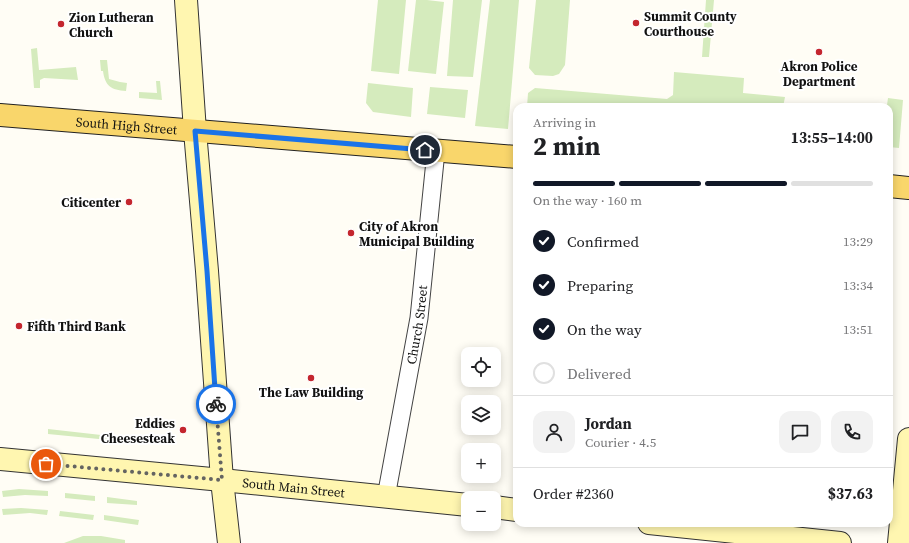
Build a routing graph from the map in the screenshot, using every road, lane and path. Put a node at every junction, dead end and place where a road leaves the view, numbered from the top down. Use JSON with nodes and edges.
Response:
{"nodes":[{"id":1,"x":186,"y":0,"type":"edge"},
{"id":2,"x":0,"y":115,"type":"edge"},
{"id":3,"x":195,"y":131,"type":"junction"},
{"id":4,"x":436,"y":151,"type":"junction"},
{"id":5,"x":513,"y":157,"type":"edge"},
{"id":6,"x":893,"y":186,"type":"edge"},
{"id":7,"x":909,"y":188,"type":"edge"},
{"id":8,"x":909,"y":439,"type":"edge"},
{"id":9,"x":0,"y":459,"type":"edge"},
{"id":10,"x":222,"y":480,"type":"junction"},
{"id":11,"x":386,"y":497,"type":"junction"},
{"id":12,"x":461,"y":504,"type":"edge"},
{"id":13,"x":501,"y":509,"type":"edge"},
{"id":14,"x":513,"y":510,"type":"edge"},
{"id":15,"x":687,"y":527,"type":"edge"},
{"id":16,"x":229,"y":543,"type":"edge"},
{"id":17,"x":840,"y":543,"type":"edge"},
{"id":18,"x":898,"y":543,"type":"edge"}],
"edges":[{"from":1,"to":3,"type":"main road"},
{"from":2,"to":3,"type":"main road","name":"South High Street"},
{"from":3,"to":4,"type":"main road","name":"South High Street"},
{"from":3,"to":10,"type":"main road"},
{"from":4,"to":5,"type":"main road","name":"South High Street"},
{"from":4,"to":11,"type":"street","name":"Church Street"},
{"from":6,"to":7,"type":"main road"},
{"from":8,"to":18,"type":"main road"},
{"from":9,"to":10,"type":"main road","name":"South Main Street"},
{"from":10,"to":11,"type":"main road","name":"South Main Street"},
{"from":10,"to":16,"type":"main road"},
{"from":11,"to":12,"type":"main road","name":"South Main Street"},
{"from":13,"to":14,"type":"main road"},
{"from":15,"to":17,"type":"main road"}]}
